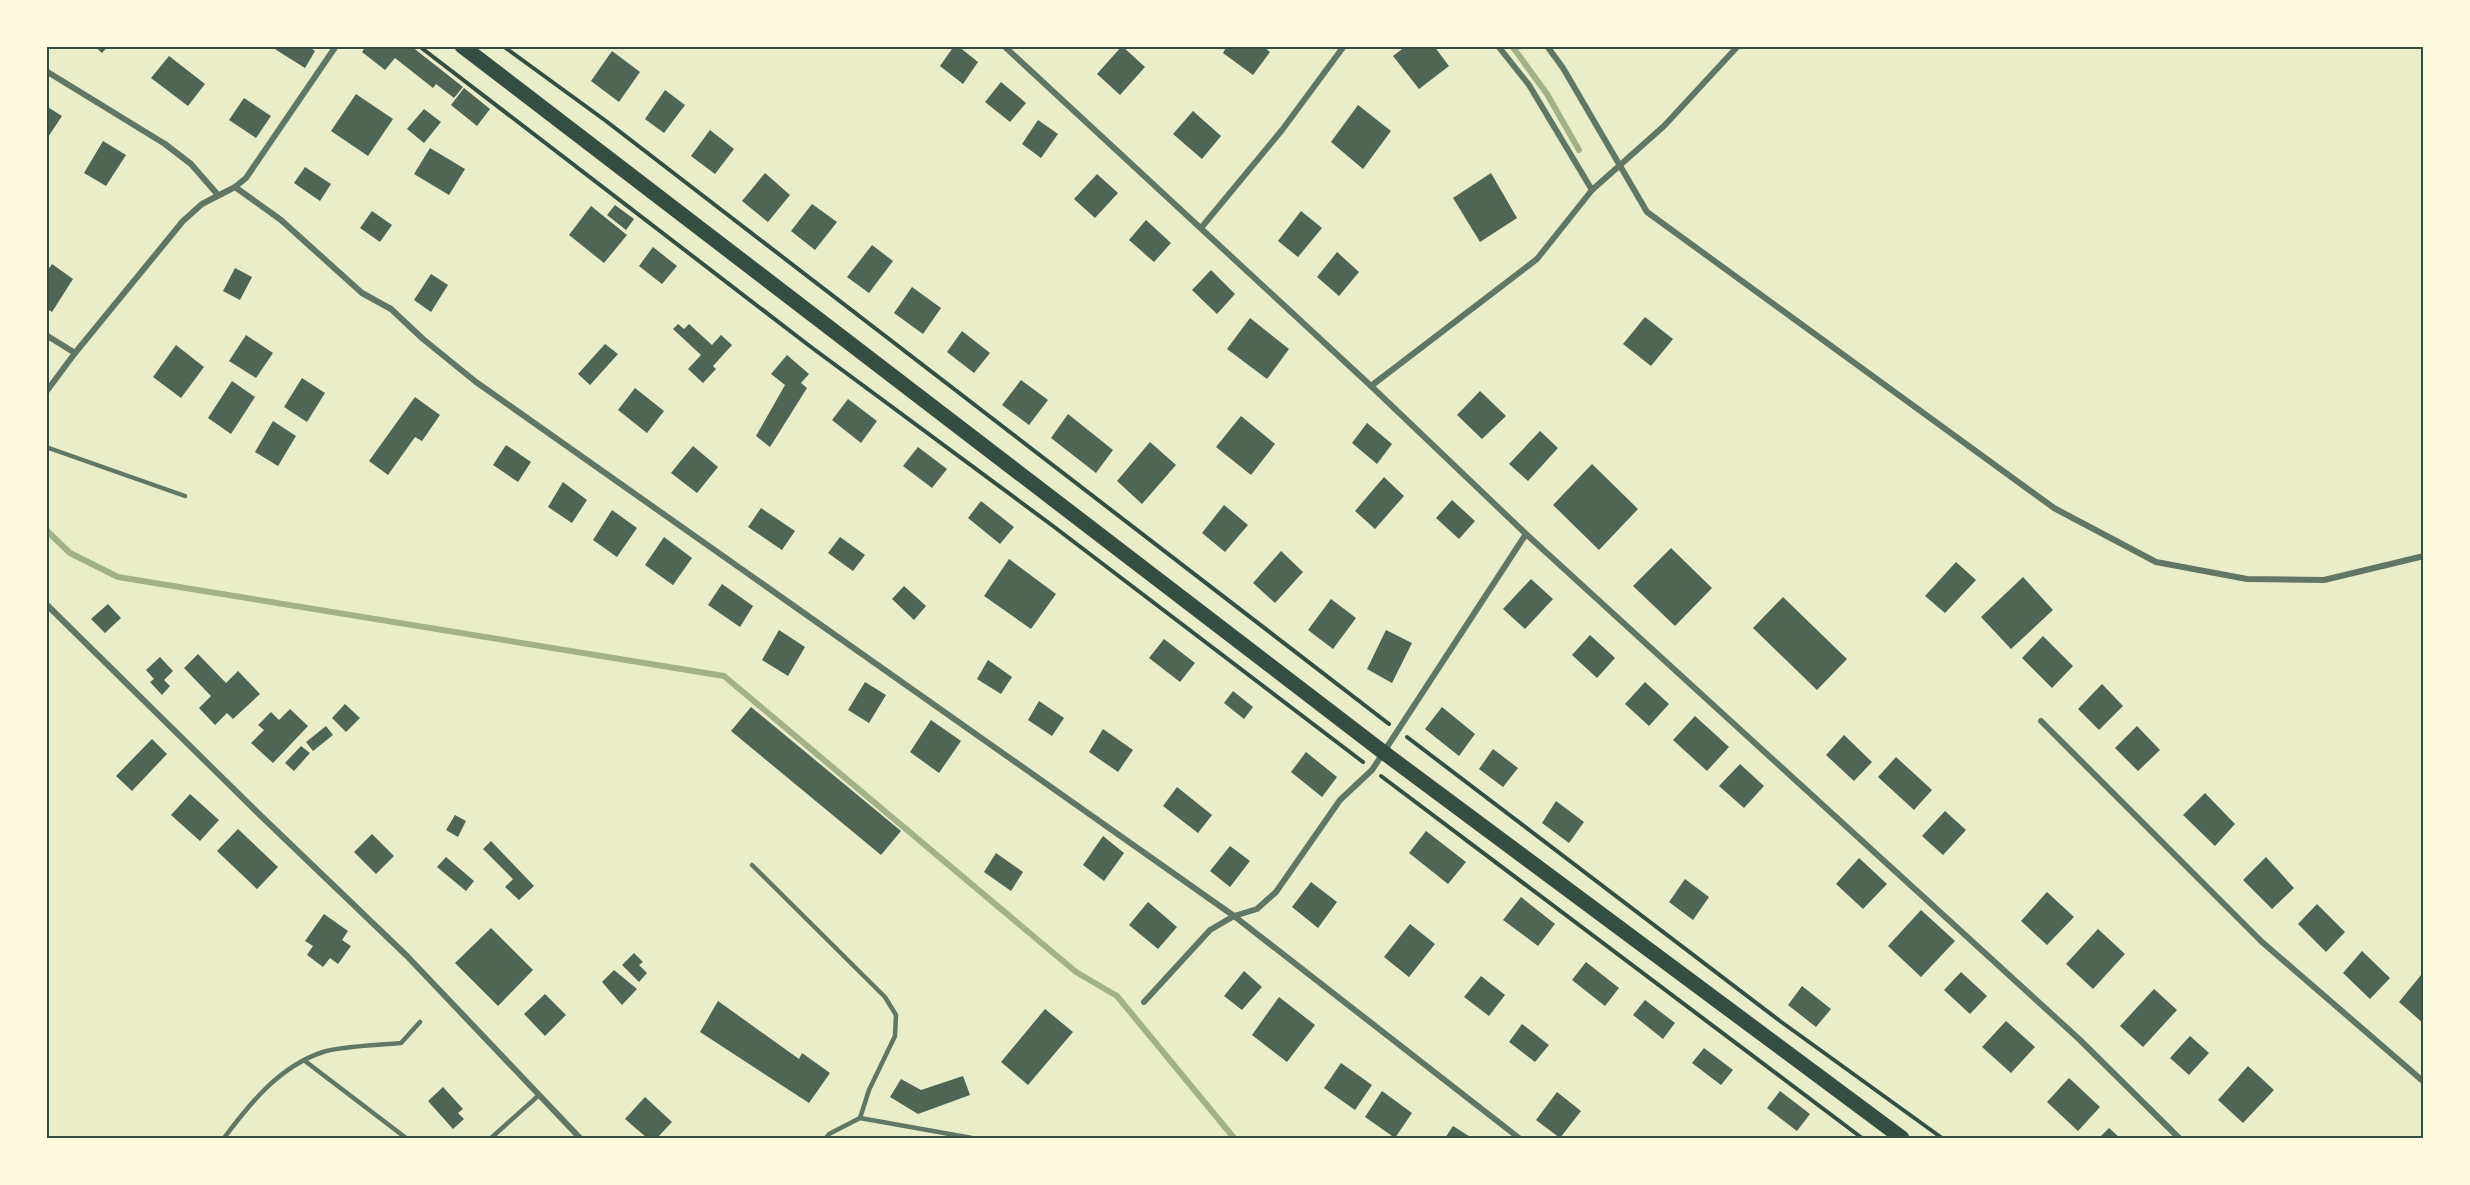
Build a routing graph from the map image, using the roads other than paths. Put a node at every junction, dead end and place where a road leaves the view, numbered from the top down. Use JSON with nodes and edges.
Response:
{"nodes":[{"id":1,"x":336,"y":46,"type":"edge"},
{"id":2,"x":462,"y":46,"type":"edge"},
{"id":3,"x":1004,"y":46,"type":"edge"},
{"id":4,"x":1344,"y":46,"type":"edge"},
{"id":5,"x":1498,"y":46,"type":"edge"},
{"id":6,"x":1547,"y":46,"type":"edge"},
{"id":7,"x":1738,"y":46,"type":"edge"},
{"id":8,"x":46,"y":71,"type":"edge"},
{"id":9,"x":1620,"y":164,"type":"junction"},
{"id":10,"x":235,"y":187,"type":"junction"},
{"id":11,"x":1592,"y":190,"type":"junction"},
{"id":12,"x":218,"y":195,"type":"junction"},
{"id":13,"x":1201,"y":228,"type":"junction"},
{"id":14,"x":46,"y":335,"type":"edge"},
{"id":15,"x":75,"y":353,"type":"junction"},
{"id":16,"x":1371,"y":386,"type":"junction"},
{"id":17,"x":46,"y":392,"type":"edge"},
{"id":18,"x":46,"y":447,"type":"edge"},
{"id":19,"x":185,"y":496,"type":"dead end"},
{"id":20,"x":1526,"y":534,"type":"junction"},
{"id":21,"x":2424,"y":556,"type":"edge"},
{"id":22,"x":47,"y":605,"type":"edge"},
{"id":23,"x":2041,"y":721,"type":"dead end"},
{"id":24,"x":1383,"y":752,"type":"junction"},
{"id":25,"x":752,"y":865,"type":"dead end"},
{"id":26,"x":1234,"y":916,"type":"junction"},
{"id":27,"x":1144,"y":1002,"type":"dead end"},
{"id":28,"x":420,"y":1022,"type":"dead end"},
{"id":29,"x":305,"y":1061,"type":"junction"},
{"id":30,"x":2424,"y":1082,"type":"edge"},
{"id":31,"x":538,"y":1096,"type":"junction"},
{"id":32,"x":860,"y":1118,"type":"junction"},
{"id":33,"x":224,"y":1138,"type":"edge"},
{"id":34,"x":406,"y":1138,"type":"edge"},
{"id":35,"x":491,"y":1138,"type":"edge"},
{"id":36,"x":580,"y":1138,"type":"edge"},
{"id":37,"x":826,"y":1138,"type":"edge"},
{"id":38,"x":961,"y":1138,"type":"edge"},
{"id":39,"x":972,"y":1138,"type":"edge"},
{"id":40,"x":1519,"y":1138,"type":"edge"},
{"id":41,"x":1902,"y":1138,"type":"edge"},
{"id":42,"x":2179,"y":1138,"type":"edge"}],
"edges":[{"from":1,"to":10,"type":"street"},
{"from":2,"to":24,"type":"main road"},
{"from":3,"to":13,"type":"street"},
{"from":4,"to":13,"type":"street"},
{"from":5,"to":11,"type":"street"},
{"from":6,"to":9,"type":"street"},
{"from":7,"to":9,"type":"street"},
{"from":8,"to":12,"type":"street"},
{"from":9,"to":11,"type":"street"},
{"from":9,"to":21,"type":"street"},
{"from":10,"to":12,"type":"street"},
{"from":10,"to":26,"type":"street"},
{"from":11,"to":16,"type":"street"},
{"from":12,"to":15,"type":"street"},
{"from":13,"to":16,"type":"street"},
{"from":14,"to":15,"type":"street"},
{"from":15,"to":17,"type":"street"},
{"from":16,"to":20,"type":"street"},
{"from":18,"to":19,"type":"lane"},
{"from":20,"to":24,"type":"street"},
{"from":20,"to":42,"type":"street"},
{"from":22,"to":31,"type":"street"},
{"from":23,"to":30,"type":"street"},
{"from":24,"to":26,"type":"street"},
{"from":24,"to":41,"type":"main road"},
{"from":25,"to":32,"type":"lane"},
{"from":26,"to":27,"type":"street"},
{"from":26,"to":40,"type":"street"},
{"from":28,"to":29,"type":"lane"},
{"from":29,"to":33,"type":"lane"},
{"from":29,"to":34,"type":"lane"},
{"from":31,"to":35,"type":"lane"},
{"from":31,"to":36,"type":"street"},
{"from":32,"to":37,"type":"lane"},
{"from":32,"to":38,"type":"lane"},
{"from":38,"to":39,"type":"lane"}]}
